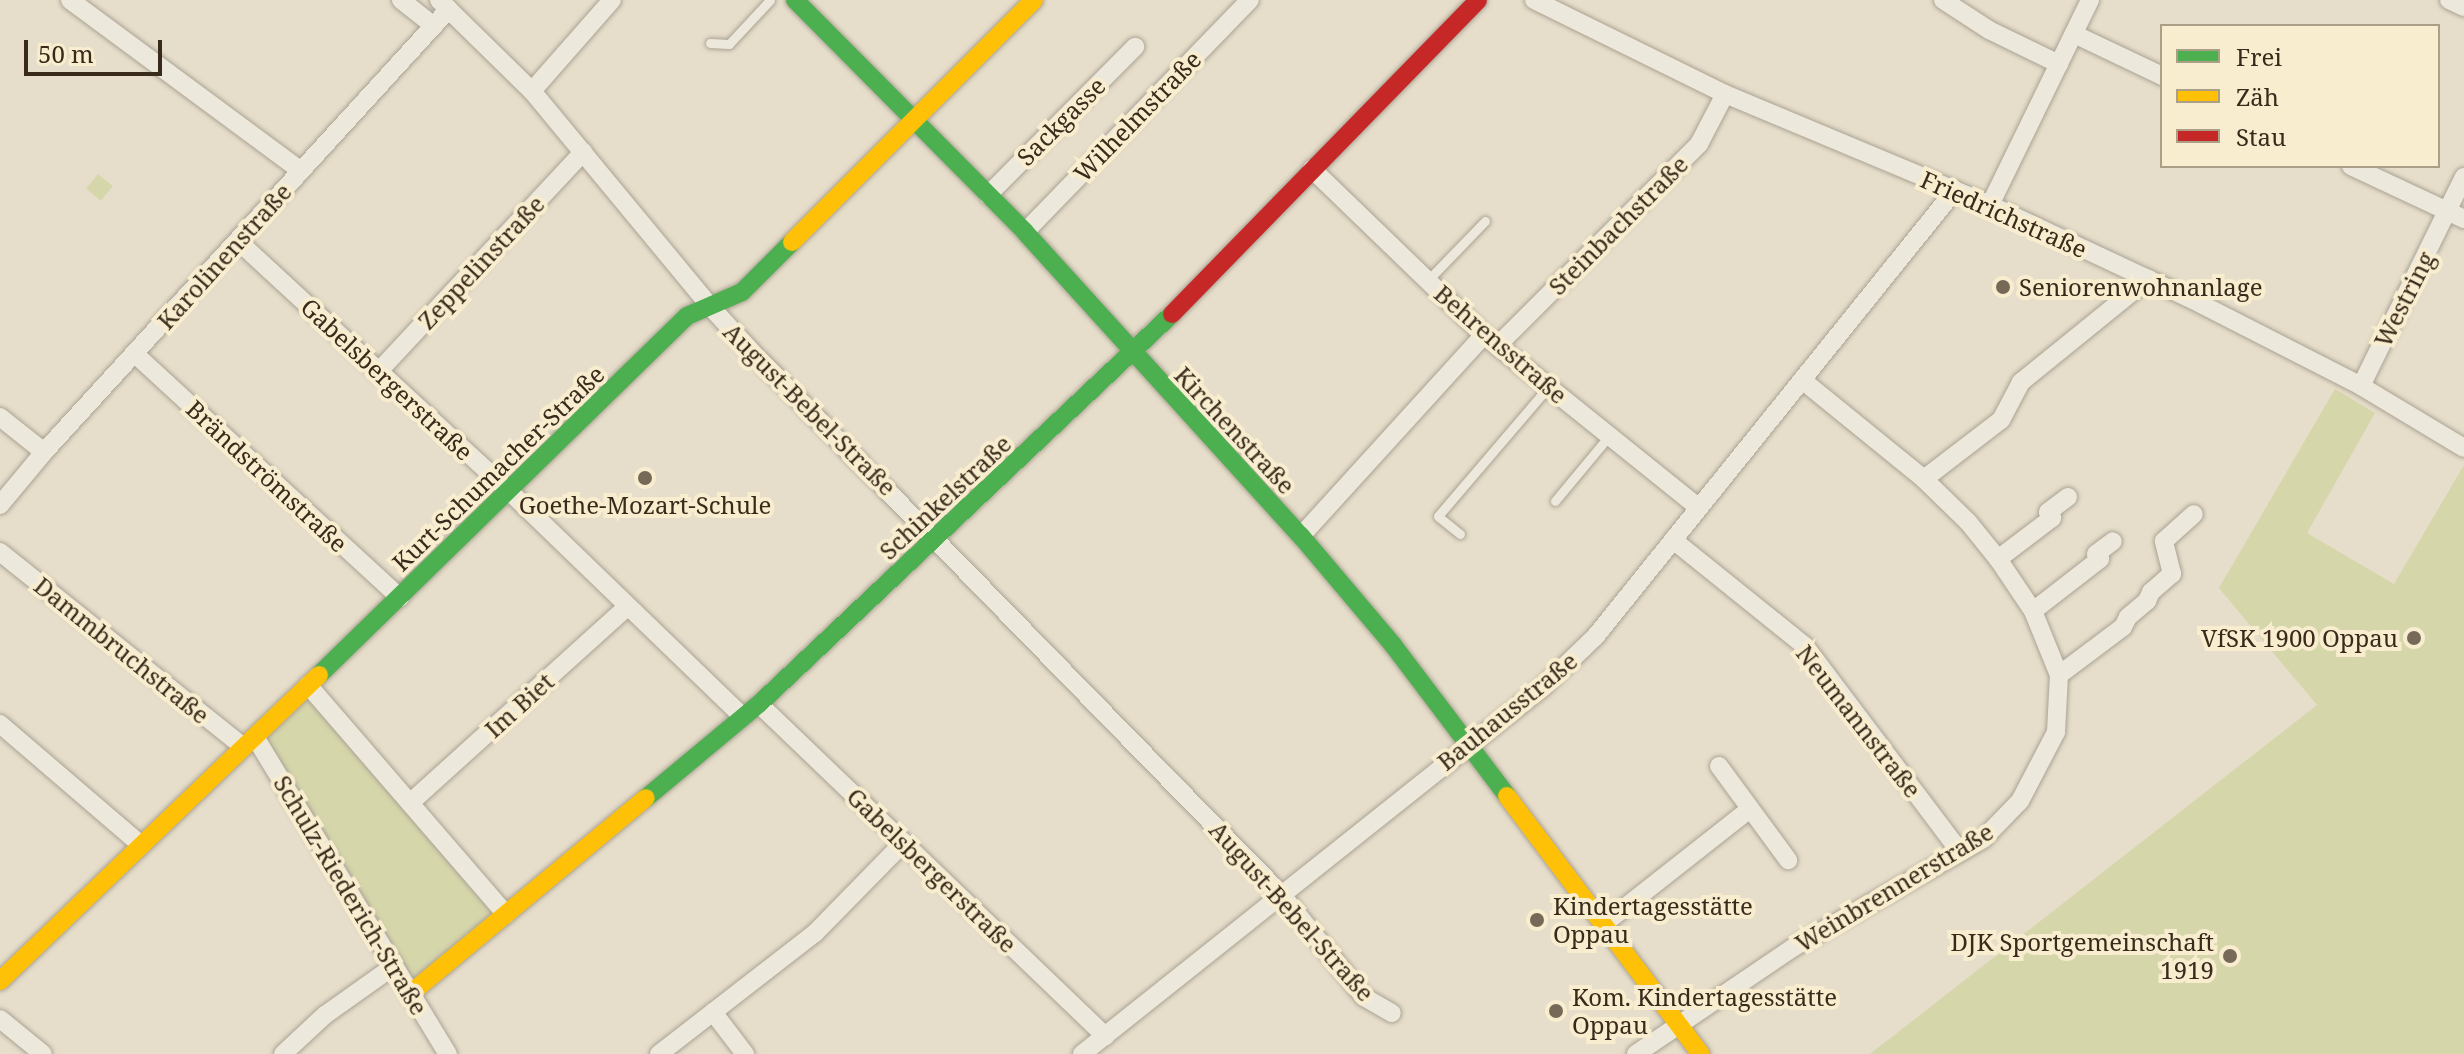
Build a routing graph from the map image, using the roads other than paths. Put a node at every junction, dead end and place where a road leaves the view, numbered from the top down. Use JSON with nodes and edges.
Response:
{"nodes":[{"id":1,"x":401,"y":0,"type":"edge"},
{"id":2,"x":612,"y":0,"type":"edge"},
{"id":3,"x":770,"y":0,"type":"edge"},
{"id":4,"x":795,"y":0,"type":"edge"},
{"id":5,"x":1034,"y":0,"type":"edge"},
{"id":6,"x":1250,"y":0,"type":"edge"},
{"id":7,"x":1478,"y":0,"type":"edge"},
{"id":8,"x":1534,"y":0,"type":"edge"},
{"id":9,"x":1943,"y":0,"type":"edge"},
{"id":10,"x":2090,"y":0,"type":"edge"},
{"id":11,"x":2449,"y":0,"type":"edge"},
{"id":12,"x":82,"y":4,"type":"edge"},
{"id":13,"x":444,"y":5,"type":"edge"},
{"id":14,"x":2464,"y":7,"type":"edge"},
{"id":15,"x":434,"y":26,"type":"junction"},
{"id":16,"x":2074,"y":34,"type":"junction"},
{"id":17,"x":710,"y":43,"type":"dead end"},
{"id":18,"x":1135,"y":47,"type":"dead end"},
{"id":19,"x":2059,"y":64,"type":"junction"},
{"id":20,"x":2160,"y":75,"type":"edge"},
{"id":21,"x":532,"y":91,"type":"junction"},
{"id":22,"x":1725,"y":94,"type":"junction"},
{"id":23,"x":915,"y":121,"type":"junction"},
{"id":24,"x":583,"y":152,"type":"junction"},
{"id":25,"x":2355,"y":168,"type":"edge"},
{"id":26,"x":1312,"y":169,"type":"junction"},
{"id":27,"x":301,"y":171,"type":"junction"},
{"id":28,"x":2464,"y":177,"type":"edge"},
{"id":29,"x":1955,"y":190,"type":"junction"},
{"id":30,"x":988,"y":195,"type":"junction"},
{"id":31,"x":1990,"y":205,"type":"junction"},
{"id":32,"x":2456,"y":215,"type":"edge"},
{"id":33,"x":1485,"y":221,"type":"dead end"},
{"id":34,"x":1025,"y":232,"type":"junction"},
{"id":35,"x":238,"y":241,"type":"junction"},
{"id":36,"x":2148,"y":279,"type":"junction"},
{"id":37,"x":1428,"y":280,"type":"junction"},
{"id":38,"x":709,"y":305,"type":"junction"},
{"id":39,"x":1491,"y":340,"type":"junction"},
{"id":40,"x":135,"y":354,"type":"junction"},
{"id":41,"x":1133,"y":354,"type":"junction"},
{"id":42,"x":378,"y":372,"type":"junction"},
{"id":43,"x":1802,"y":380,"type":"junction"},
{"id":44,"x":2361,"y":386,"type":"junction"},
{"id":45,"x":1548,"y":387,"type":"junction"},
{"id":46,"x":0,"y":417,"type":"edge"},
{"id":47,"x":1609,"y":436,"type":"junction"},
{"id":48,"x":2464,"y":448,"type":"edge"},
{"id":49,"x":44,"y":452,"type":"junction"},
{"id":50,"x":1924,"y":479,"type":"junction"},
{"id":51,"x":509,"y":491,"type":"junction"},
{"id":52,"x":2068,"y":497,"type":"dead end"},
{"id":53,"x":1555,"y":501,"type":"dead end"},
{"id":54,"x":0,"y":505,"type":"edge"},
{"id":55,"x":1699,"y":508,"type":"junction"},
{"id":56,"x":2194,"y":514,"type":"dead end"},
{"id":57,"x":1460,"y":534,"type":"dead end"},
{"id":58,"x":1301,"y":536,"type":"junction"},
{"id":59,"x":936,"y":538,"type":"junction"},
{"id":60,"x":1673,"y":540,"type":"junction"},
{"id":61,"x":2113,"y":541,"type":"dead end"},
{"id":62,"x":0,"y":552,"type":"edge"},
{"id":63,"x":1998,"y":559,"type":"junction"},
{"id":64,"x":400,"y":598,"type":"junction"},
{"id":65,"x":627,"y":607,"type":"junction"},
{"id":66,"x":2033,"y":611,"type":"junction"},
{"id":67,"x":2059,"y":675,"type":"junction"},
{"id":68,"x":308,"y":685,"type":"junction"},
{"id":69,"x":759,"y":704,"type":"junction"},
{"id":70,"x":743,"y":717,"type":"junction"},
{"id":71,"x":0,"y":724,"type":"edge"},
{"id":72,"x":249,"y":742,"type":"junction"},
{"id":73,"x":1469,"y":743,"type":"junction"},
{"id":74,"x":1719,"y":766,"type":"dead end"},
{"id":75,"x":410,"y":803,"type":"junction"},
{"id":76,"x":1750,"y":809,"type":"junction"},
{"id":77,"x":904,"y":842,"type":"junction"},
{"id":78,"x":141,"y":845,"type":"junction"},
{"id":79,"x":1960,"y":852,"type":"junction"},
{"id":80,"x":1788,"y":860,"type":"dead end"},
{"id":81,"x":1281,"y":894,"type":"junction"},
{"id":82,"x":506,"y":914,"type":"junction"},
{"id":83,"x":1605,"y":923,"type":"junction"},
{"id":84,"x":394,"y":966,"type":"junction"},
{"id":85,"x":0,"y":981,"type":"edge"},
{"id":86,"x":411,"y":993,"type":"junction"},
{"id":87,"x":713,"y":1012,"type":"junction"},
{"id":88,"x":1392,"y":1013,"type":"dead end"},
{"id":89,"x":0,"y":1019,"type":"edge"},
{"id":90,"x":1681,"y":1026,"type":"junction"},
{"id":91,"x":1105,"y":1036,"type":"junction"},
{"id":92,"x":43,"y":1054,"type":"edge"},
{"id":93,"x":283,"y":1054,"type":"edge"},
{"id":94,"x":448,"y":1054,"type":"edge"},
{"id":95,"x":659,"y":1054,"type":"edge"},
{"id":96,"x":745,"y":1054,"type":"edge"},
{"id":97,"x":1082,"y":1054,"type":"edge"},
{"id":98,"x":1636,"y":1054,"type":"edge"},
{"id":99,"x":1701,"y":1054,"type":"edge"}],
"edges":[{"from":1,"to":15,"type":"street"},
{"from":2,"to":21,"type":"street"},
{"from":3,"to":17,"type":"lane"},
{"from":4,"to":23,"type":"street","name":"Kirchenstraße"},
{"from":5,"to":23,"type":"street","name":"Kurt-Schumacher-Straße"},
{"from":6,"to":34,"type":"street","name":"Wilhelmstraße"},
{"from":7,"to":26,"type":"street","name":"Schinkelstraße"},
{"from":8,"to":22,"type":"street","name":"Friedrichstraße"},
{"from":9,"to":19,"type":"street"},
{"from":10,"to":16,"type":"street"},
{"from":11,"to":14,"type":"street"},
{"from":12,"to":27,"type":"street"},
{"from":13,"to":15,"type":"street","name":"Karolinenstraße"},
{"from":13,"to":21,"type":"street","name":"August-Bebel-Straße"},
{"from":15,"to":27,"type":"street","name":"Karolinenstraße"},
{"from":16,"to":19,"type":"street"},
{"from":16,"to":20,"type":"street"},
{"from":18,"to":30,"type":"street","name":"Sackgasse"},
{"from":19,"to":31,"type":"street"},
{"from":21,"to":24,"type":"street","name":"August-Bebel-Straße"},
{"from":22,"to":29,"type":"street","name":"Friedrichstraße"},
{"from":22,"to":39,"type":"street","name":"Steinbachstraße"},
{"from":23,"to":30,"type":"street","name":"Kirchenstraße"},
{"from":23,"to":38,"type":"street","name":"Kurt-Schumacher-Straße"},
{"from":24,"to":38,"type":"street","name":"August-Bebel-Straße"},
{"from":24,"to":42,"type":"street","name":"Zeppelinstraße"},
{"from":25,"to":32,"type":"street"},
{"from":26,"to":37,"type":"street","name":"Behrensstraße"},
{"from":26,"to":41,"type":"street","name":"Schinkelstraße"},
{"from":27,"to":35,"type":"street","name":"Karolinenstraße"},
{"from":28,"to":32,"type":"street","name":"Westring"},
{"from":29,"to":31,"type":"street","name":"Friedrichstraße"},
{"from":29,"to":43,"type":"street","name":"Bauhausstraße"},
{"from":30,"to":34,"type":"street","name":"Kirchenstraße"},
{"from":31,"to":36,"type":"street","name":"Friedrichstraße"},
{"from":32,"to":44,"type":"street","name":"Westring"},
{"from":33,"to":37,"type":"lane"},
{"from":34,"to":41,"type":"street","name":"Kirchenstraße"},
{"from":35,"to":40,"type":"street","name":"Karolinenstraße"},
{"from":35,"to":42,"type":"street","name":"Gabelsbergerstraße"},
{"from":36,"to":44,"type":"street","name":"Friedrichstraße"},
{"from":36,"to":50,"type":"street"},
{"from":37,"to":39,"type":"street","name":"Behrensstraße"},
{"from":38,"to":51,"type":"street","name":"Kurt-Schumacher-Straße"},
{"from":38,"to":59,"type":"street","name":"August-Bebel-Straße"},
{"from":39,"to":45,"type":"street","name":"Behrensstraße"},
{"from":39,"to":58,"type":"street","name":"Steinbachstraße"},
{"from":40,"to":49,"type":"street","name":"Karolinenstraße"},
{"from":40,"to":64,"type":"street","name":"Brändströmstraße"},
{"from":41,"to":58,"type":"street","name":"Kirchenstraße"},
{"from":41,"to":59,"type":"street","name":"Schinkelstraße"},
{"from":42,"to":51,"type":"street","name":"Gabelsbergerstraße"},
{"from":43,"to":50,"type":"street","name":"Weinbrennerstraße"},
{"from":43,"to":55,"type":"street","name":"Bauhausstraße"},
{"from":44,"to":48,"type":"street","name":"Friedrichstraße"},
{"from":45,"to":47,"type":"street","name":"Behrensstraße"},
{"from":45,"to":57,"type":"lane"},
{"from":46,"to":49,"type":"street"},
{"from":47,"to":53,"type":"lane"},
{"from":47,"to":55,"type":"street","name":"Behrensstraße"},
{"from":49,"to":54,"type":"street","name":"Karolinenstraße"},
{"from":50,"to":63,"type":"street","name":"Weinbrennerstraße"},
{"from":51,"to":64,"type":"street","name":"Kurt-Schumacher-Straße"},
{"from":51,"to":65,"type":"street","name":"Gabelsbergerstraße"},
{"from":52,"to":63,"type":"street"},
{"from":55,"to":60,"type":"street","name":"Bauhausstraße"},
{"from":56,"to":67,"type":"street"},
{"from":58,"to":73,"type":"street","name":"Kirchenstraße"},
{"from":59,"to":69,"type":"street","name":"Schinkelstraße"},
{"from":59,"to":81,"type":"street","name":"August-Bebel-Straße"},
{"from":60,"to":73,"type":"street","name":"Bauhausstraße"},
{"from":60,"to":79,"type":"street","name":"Neumannstraße"},
{"from":61,"to":66,"type":"street"},
{"from":62,"to":72,"type":"street","name":"Dammbruchstraße"},
{"from":63,"to":66,"type":"street","name":"Weinbrennerstraße"},
{"from":64,"to":68,"type":"street","name":"Kurt-Schumacher-Straße"},
{"from":65,"to":70,"type":"street","name":"Gabelsbergerstraße"},
{"from":65,"to":75,"type":"street","name":"Im Biet"},
{"from":66,"to":67,"type":"street","name":"Weinbrennerstraße"},
{"from":67,"to":79,"type":"street","name":"Weinbrennerstraße"},
{"from":68,"to":72,"type":"street","name":"Kurt-Schumacher-Straße"},
{"from":68,"to":75,"type":"street"},
{"from":69,"to":70,"type":"street","name":"Schinkelstraße"},
{"from":69,"to":77,"type":"street","name":"Gabelsbergerstraße"},
{"from":70,"to":82,"type":"street","name":"Schinkelstraße"},
{"from":71,"to":78,"type":"street"},
{"from":72,"to":78,"type":"street","name":"Kurt-Schumacher-Straße"},
{"from":72,"to":84,"type":"street","name":"Schulz-Riederich-Straße"},
{"from":73,"to":81,"type":"street","name":"Bauhausstraße"},
{"from":73,"to":83,"type":"street","name":"Kirchenstraße"},
{"from":74,"to":76,"type":"street"},
{"from":75,"to":82,"type":"street"},
{"from":76,"to":80,"type":"street"},
{"from":76,"to":83,"type":"street"},
{"from":77,"to":87,"type":"street"},
{"from":77,"to":91,"type":"street","name":"Gabelsbergerstraße"},
{"from":78,"to":85,"type":"street","name":"Kurt-Schumacher-Straße"},
{"from":79,"to":90,"type":"street","name":"Weinbrennerstraße"},
{"from":81,"to":88,"type":"street","name":"August-Bebel-Straße"},
{"from":81,"to":91,"type":"street","name":"Bauhausstraße"},
{"from":82,"to":86,"type":"street","name":"Schinkelstraße"},
{"from":83,"to":90,"type":"street","name":"Kirchenstraße"},
{"from":84,"to":86,"type":"street","name":"Schulz-Riederich-Straße"},
{"from":84,"to":93,"type":"street"},
{"from":86,"to":94,"type":"street","name":"Schulz-Riederich-Straße"},
{"from":87,"to":95,"type":"street"},
{"from":87,"to":96,"type":"street"},
{"from":89,"to":92,"type":"street"},
{"from":90,"to":98,"type":"street","name":"Weinbrennerstraße"},
{"from":90,"to":99,"type":"street","name":"Kirchenstraße"},
{"from":91,"to":97,"type":"street","name":"Bauhausstraße"}]}
